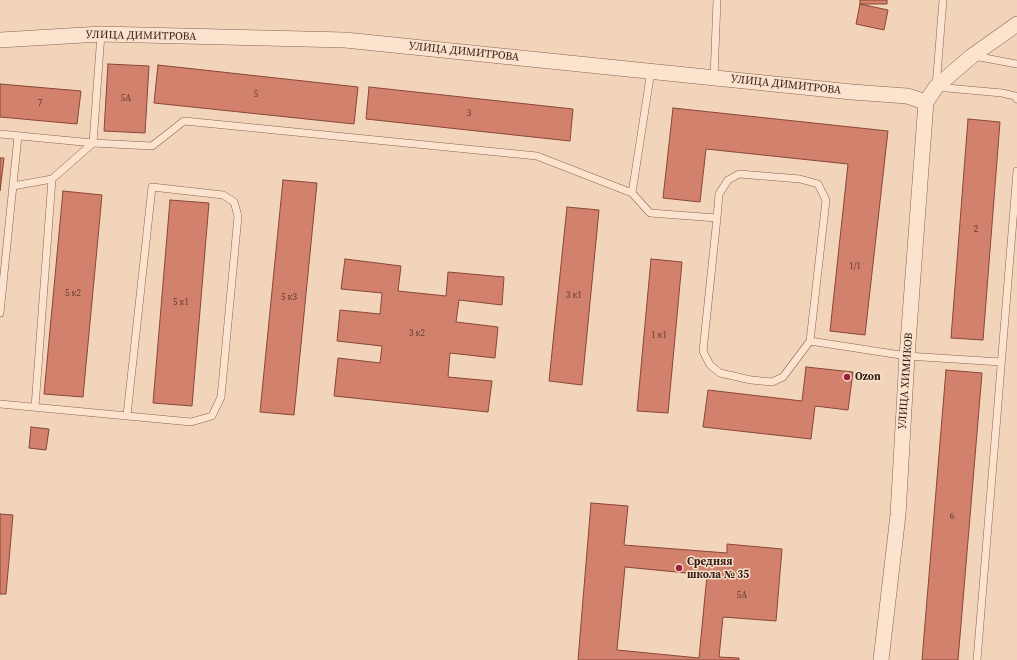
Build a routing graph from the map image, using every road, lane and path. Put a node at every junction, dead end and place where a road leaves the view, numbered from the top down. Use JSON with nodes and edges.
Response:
{"nodes":[{"id":1,"x":717,"y":0,"type":"edge"},
{"id":2,"x":942,"y":0,"type":"edge"},
{"id":3,"x":1017,"y":24,"type":"edge"},
{"id":4,"x":101,"y":34,"type":"junction"},
{"id":5,"x":0,"y":40,"type":"edge"},
{"id":6,"x":972,"y":56,"type":"junction"},
{"id":7,"x":1017,"y":64,"type":"edge"},
{"id":8,"x":651,"y":71,"type":"junction"},
{"id":9,"x":714,"y":78,"type":"junction"},
{"id":10,"x":936,"y":87,"type":"junction"},
{"id":11,"x":1017,"y":99,"type":"edge"},
{"id":12,"x":926,"y":102,"type":"junction"},
{"id":13,"x":0,"y":134,"type":"edge"},
{"id":14,"x":18,"y":136,"type":"junction"},
{"id":15,"x":93,"y":143,"type":"junction"},
{"id":16,"x":1017,"y":171,"type":"edge"},
{"id":17,"x":52,"y":179,"type":"junction"},
{"id":18,"x":13,"y":186,"type":"junction"},
{"id":19,"x":632,"y":193,"type":"junction"},
{"id":20,"x":717,"y":218,"type":"junction"},
{"id":21,"x":0,"y":313,"type":"edge"},
{"id":22,"x":810,"y":341,"type":"junction"},
{"id":23,"x":907,"y":356,"type":"junction"},
{"id":24,"x":1001,"y":362,"type":"junction"},
{"id":25,"x":0,"y":404,"type":"edge"},
{"id":26,"x":35,"y":407,"type":"junction"},
{"id":27,"x":127,"y":415,"type":"junction"},
{"id":28,"x":881,"y":660,"type":"edge"},
{"id":29,"x":977,"y":660,"type":"edge"}],
"edges":[{"from":1,"to":9,"type":"lane"},
{"from":2,"to":10,"type":"lane"},
{"from":3,"to":6,"type":"street"},
{"from":4,"to":5,"type":"street","name":"УЛИЦА ДИМИТРОВА"},
{"from":4,"to":8,"type":"street","name":"УЛИЦА ДИМИТРОВА"},
{"from":4,"to":15,"type":"lane"},
{"from":6,"to":7,"type":"lane"},
{"from":6,"to":10,"type":"street"},
{"from":8,"to":9,"type":"street","name":"УЛИЦА ДИМИТРОВА"},
{"from":8,"to":19,"type":"lane"},
{"from":9,"to":12,"type":"street","name":"УЛИЦА ДИМИТРОВА"},
{"from":10,"to":11,"type":"lane"},
{"from":10,"to":12,"type":"street"},
{"from":12,"to":23,"type":"street","name":"УЛИЦА ХИМИКОВ"},
{"from":13,"to":14,"type":"lane"},
{"from":14,"to":15,"type":"lane"},
{"from":14,"to":18,"type":"lane"},
{"from":15,"to":17,"type":"lane"},
{"from":15,"to":19,"type":"lane"},
{"from":16,"to":24,"type":"lane"},
{"from":17,"to":18,"type":"lane"},
{"from":17,"to":26,"type":"lane"},
{"from":18,"to":21,"type":"lane"},
{"from":19,"to":20,"type":"lane"},
{"from":20,"to":22,"type":"lane"},
{"from":20,"to":22,"type":"lane"},
{"from":22,"to":23,"type":"lane"},
{"from":23,"to":24,"type":"lane"},
{"from":23,"to":28,"type":"street","name":"УЛИЦА ХИМИКОВ"},
{"from":24,"to":29,"type":"lane"},
{"from":25,"to":26,"type":"lane"},
{"from":26,"to":27,"type":"lane"},
{"from":27,"to":27,"type":"lane"}]}
